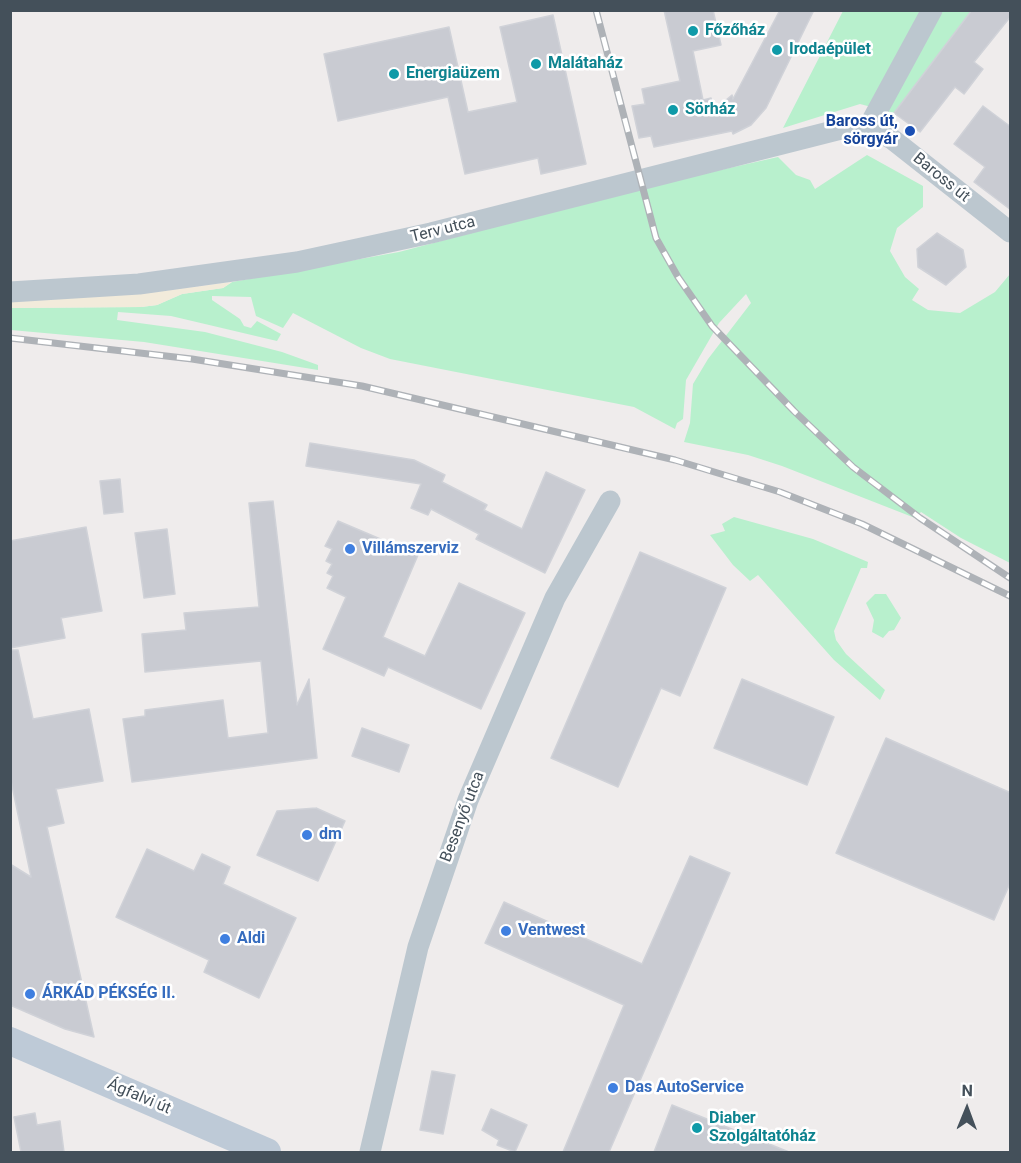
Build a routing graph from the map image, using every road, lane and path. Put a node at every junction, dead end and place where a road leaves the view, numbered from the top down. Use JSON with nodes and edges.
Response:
{"nodes":[{"id":1,"x":932,"y":10,"type":"edge"},
{"id":2,"x":869,"y":126,"type":"junction"},
{"id":3,"x":1011,"y":232,"type":"edge"},
{"id":4,"x":10,"y":292,"type":"edge"},
{"id":5,"x":610,"y":501,"type":"dead end"},
{"id":6,"x":10,"y":1041,"type":"edge"},
{"id":7,"x":267,"y":1152,"type":"edge"},
{"id":8,"x":370,"y":1152,"type":"edge"}],
"edges":[{"from":1,"to":2,"type":"street"},
{"from":2,"to":3,"type":"street","name":"Baross út"},
{"from":2,"to":4,"type":"street","name":"Terv utca"},
{"from":5,"to":8,"type":"street","name":"Besenyő utca"},
{"from":6,"to":7,"type":"main road","name":"Ágfalvi út"}]}
